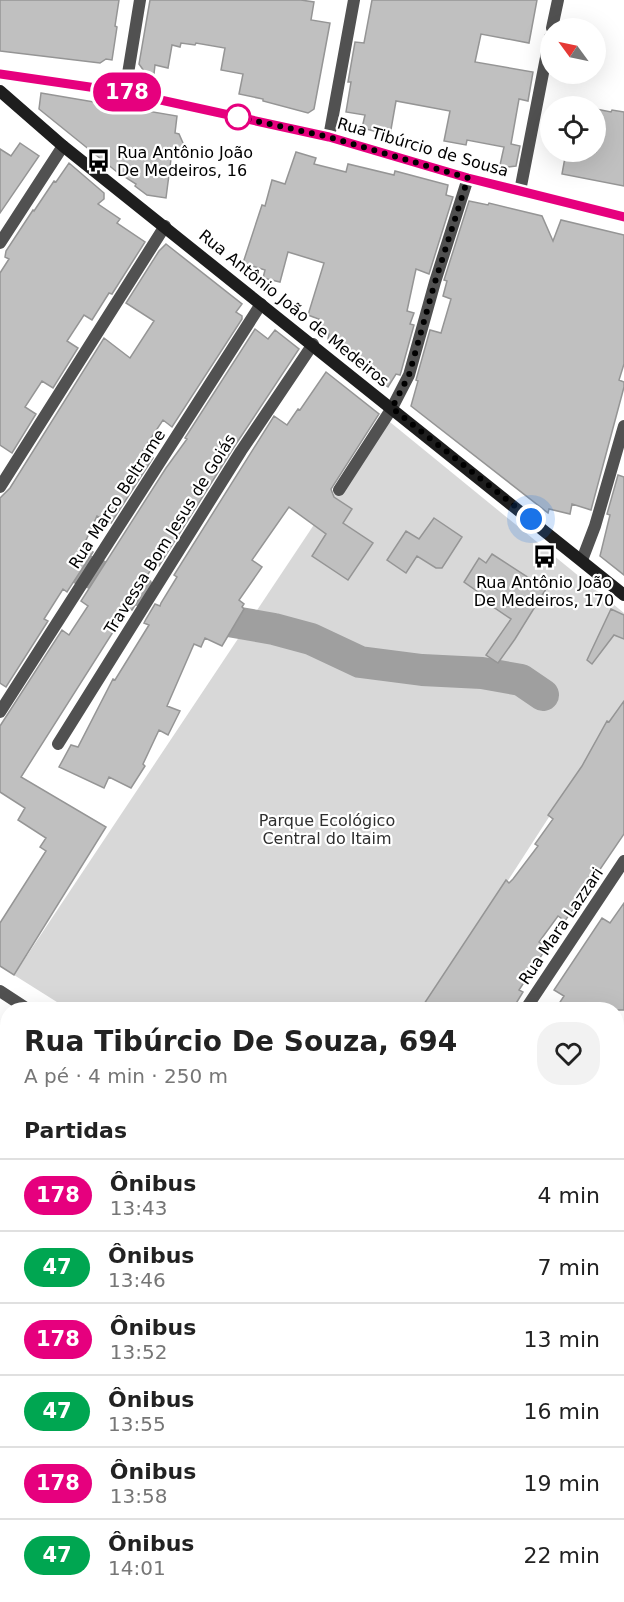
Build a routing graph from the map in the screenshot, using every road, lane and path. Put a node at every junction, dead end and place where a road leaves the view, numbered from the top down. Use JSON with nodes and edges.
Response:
{"nodes":[{"id":1,"x":140,"y":0,"type":"edge"},
{"id":2,"x":354,"y":0,"type":"edge"},
{"id":3,"x":558,"y":0,"type":"edge"},
{"id":4,"x":554,"y":18,"type":"edge"},
{"id":5,"x":0,"y":74,"type":"edge"},
{"id":6,"x":541,"y":84,"type":"edge"},
{"id":7,"x":0,"y":91,"type":"edge"},
{"id":8,"x":124,"y":92,"type":"junction"},
{"id":9,"x":329,"y":137,"type":"junction"},
{"id":10,"x":63,"y":146,"type":"junction"},
{"id":11,"x":468,"y":178,"type":"junction"},
{"id":12,"x":520,"y":191,"type":"junction"},
{"id":13,"x":624,"y":217,"type":"edge"},
{"id":14,"x":165,"y":226,"type":"junction"},
{"id":15,"x":0,"y":243,"type":"edge"},
{"id":16,"x":261,"y":304,"type":"junction"},
{"id":17,"x":313,"y":344,"type":"junction"},
{"id":18,"x":392,"y":408,"type":"junction"},
{"id":19,"x":624,"y":426,"type":"edge"},
{"id":20,"x":0,"y":487,"type":"edge"},
{"id":21,"x":339,"y":490,"type":"dead end"},
{"id":22,"x":582,"y":560,"type":"junction"},
{"id":23,"x":624,"y":595,"type":"edge"},
{"id":24,"x":0,"y":712,"type":"edge"},
{"id":25,"x":58,"y":744,"type":"dead end"},
{"id":26,"x":624,"y":861,"type":"edge"},
{"id":27,"x":0,"y":991,"type":"edge"},
{"id":28,"x":17,"y":1002,"type":"edge"},
{"id":29,"x":530,"y":1002,"type":"edge"}],
"edges":[{"from":1,"to":8,"type":"street"},
{"from":2,"to":9,"type":"street"},
{"from":3,"to":4,"type":"street"},
{"from":5,"to":8,"type":"street","name":"Rua Tibúrcio de Sousa"},
{"from":6,"to":12,"type":"street"},
{"from":7,"to":10,"type":"street","name":"Rua Antônio João de Medeiros"},
{"from":8,"to":9,"type":"street","name":"Rua Tibúrcio de Sousa"},
{"from":9,"to":11,"type":"street","name":"Rua Tibúrcio de Sousa"},
{"from":10,"to":14,"type":"street","name":"Rua Antônio João de Medeiros"},
{"from":10,"to":15,"type":"street"},
{"from":11,"to":12,"type":"street","name":"Rua Tibúrcio de Sousa"},
{"from":11,"to":18,"type":"street"},
{"from":12,"to":13,"type":"street","name":"Rua Tibúrcio de Sousa"},
{"from":14,"to":16,"type":"street","name":"Rua Antônio João de Medeiros"},
{"from":14,"to":20,"type":"street"},
{"from":16,"to":17,"type":"street","name":"Rua Antônio João de Medeiros"},
{"from":16,"to":24,"type":"street","name":"Rua Marco Beltrame"},
{"from":17,"to":18,"type":"street","name":"Rua Antônio João de Medeiros"},
{"from":17,"to":25,"type":"street","name":"Travessa Bom Jesus de Goiás"},
{"from":18,"to":21,"type":"street"},
{"from":18,"to":22,"type":"street","name":"Rua Antônio João de Medeiros"},
{"from":19,"to":22,"type":"street"},
{"from":22,"to":23,"type":"street","name":"Rua Antônio João de Medeiros"},
{"from":26,"to":29,"type":"street","name":"Rua Mara Lazzari"},
{"from":27,"to":28,"type":"street"}]}
